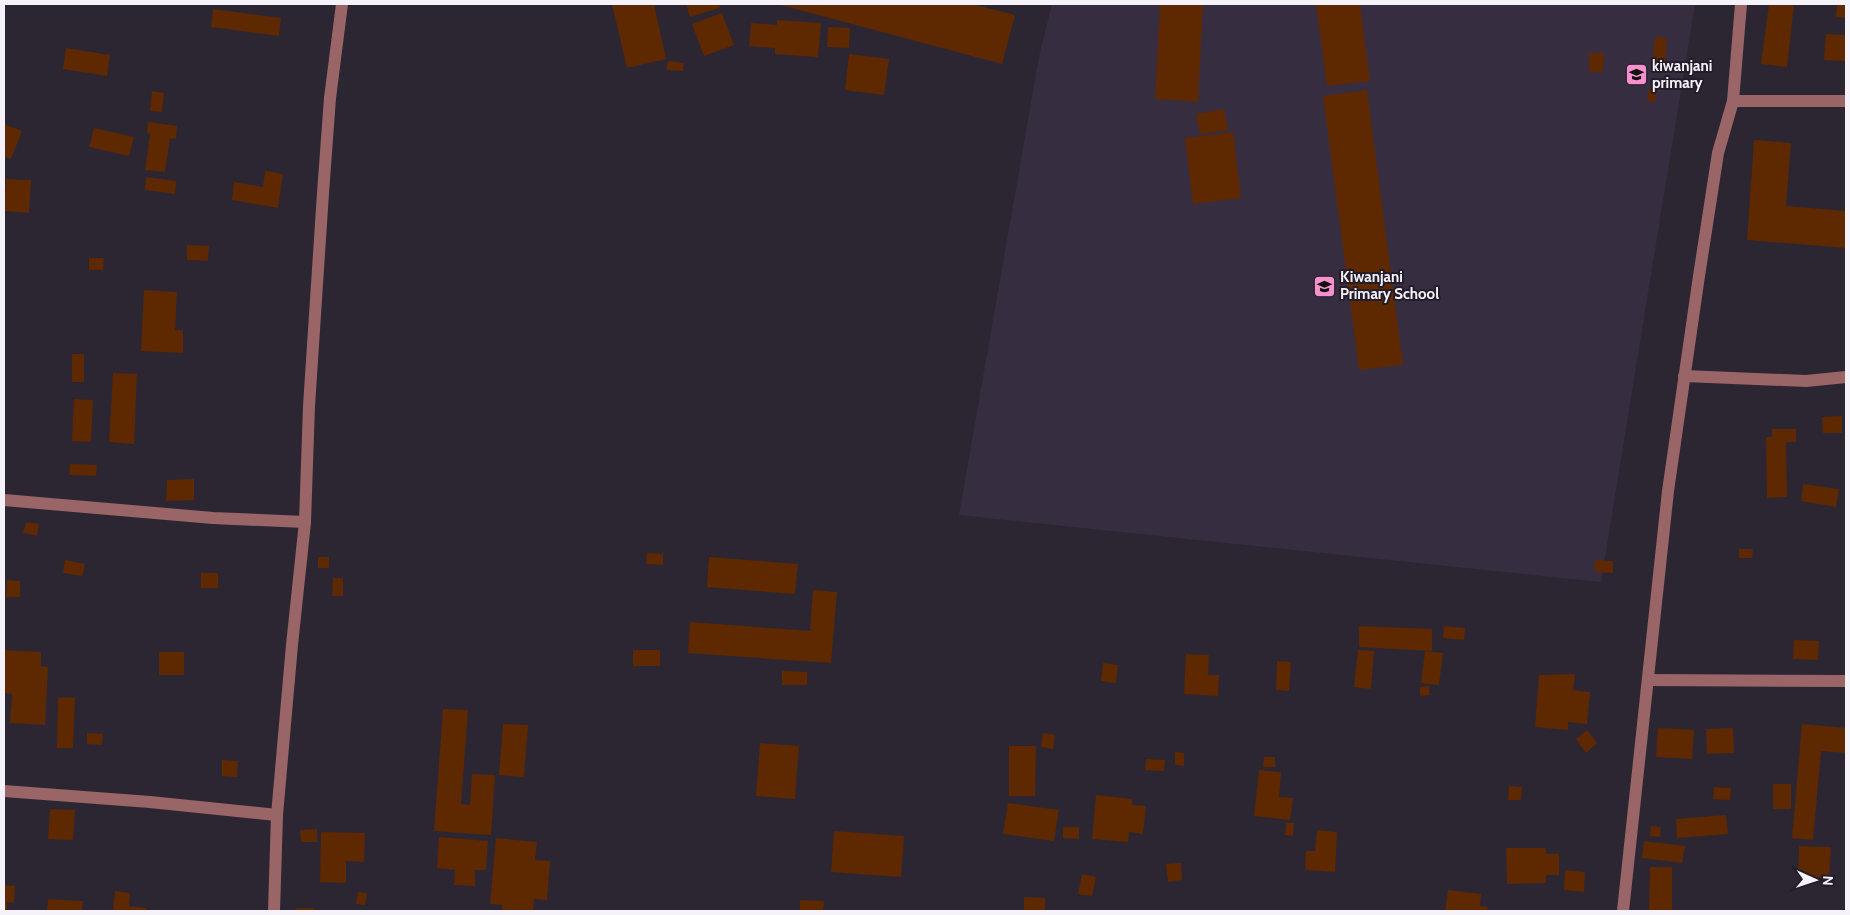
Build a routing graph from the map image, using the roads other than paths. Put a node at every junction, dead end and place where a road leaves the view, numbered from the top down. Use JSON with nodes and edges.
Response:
{"nodes":[{"id":1,"x":342,"y":4,"type":"edge"},
{"id":2,"x":1741,"y":4,"type":"edge"},
{"id":3,"x":1734,"y":101,"type":"junction"},
{"id":4,"x":1846,"y":101,"type":"edge"},
{"id":5,"x":1684,"y":376,"type":"junction"},
{"id":6,"x":1846,"y":377,"type":"edge"},
{"id":7,"x":4,"y":500,"type":"edge"},
{"id":8,"x":305,"y":522,"type":"junction"},
{"id":9,"x":1648,"y":680,"type":"junction"},
{"id":10,"x":1846,"y":680,"type":"edge"},
{"id":11,"x":4,"y":791,"type":"edge"},
{"id":12,"x":277,"y":815,"type":"junction"},
{"id":13,"x":274,"y":911,"type":"edge"},
{"id":14,"x":1623,"y":911,"type":"edge"}],
"edges":[{"from":1,"to":8,"type":"street"},
{"from":2,"to":3,"type":"street"},
{"from":3,"to":4,"type":"street"},
{"from":3,"to":5,"type":"street"},
{"from":5,"to":6,"type":"street"},
{"from":5,"to":9,"type":"street"},
{"from":7,"to":8,"type":"street"},
{"from":8,"to":12,"type":"street"},
{"from":9,"to":10,"type":"street"},
{"from":9,"to":14,"type":"street"},
{"from":11,"to":12,"type":"street"},
{"from":12,"to":13,"type":"street"}]}
